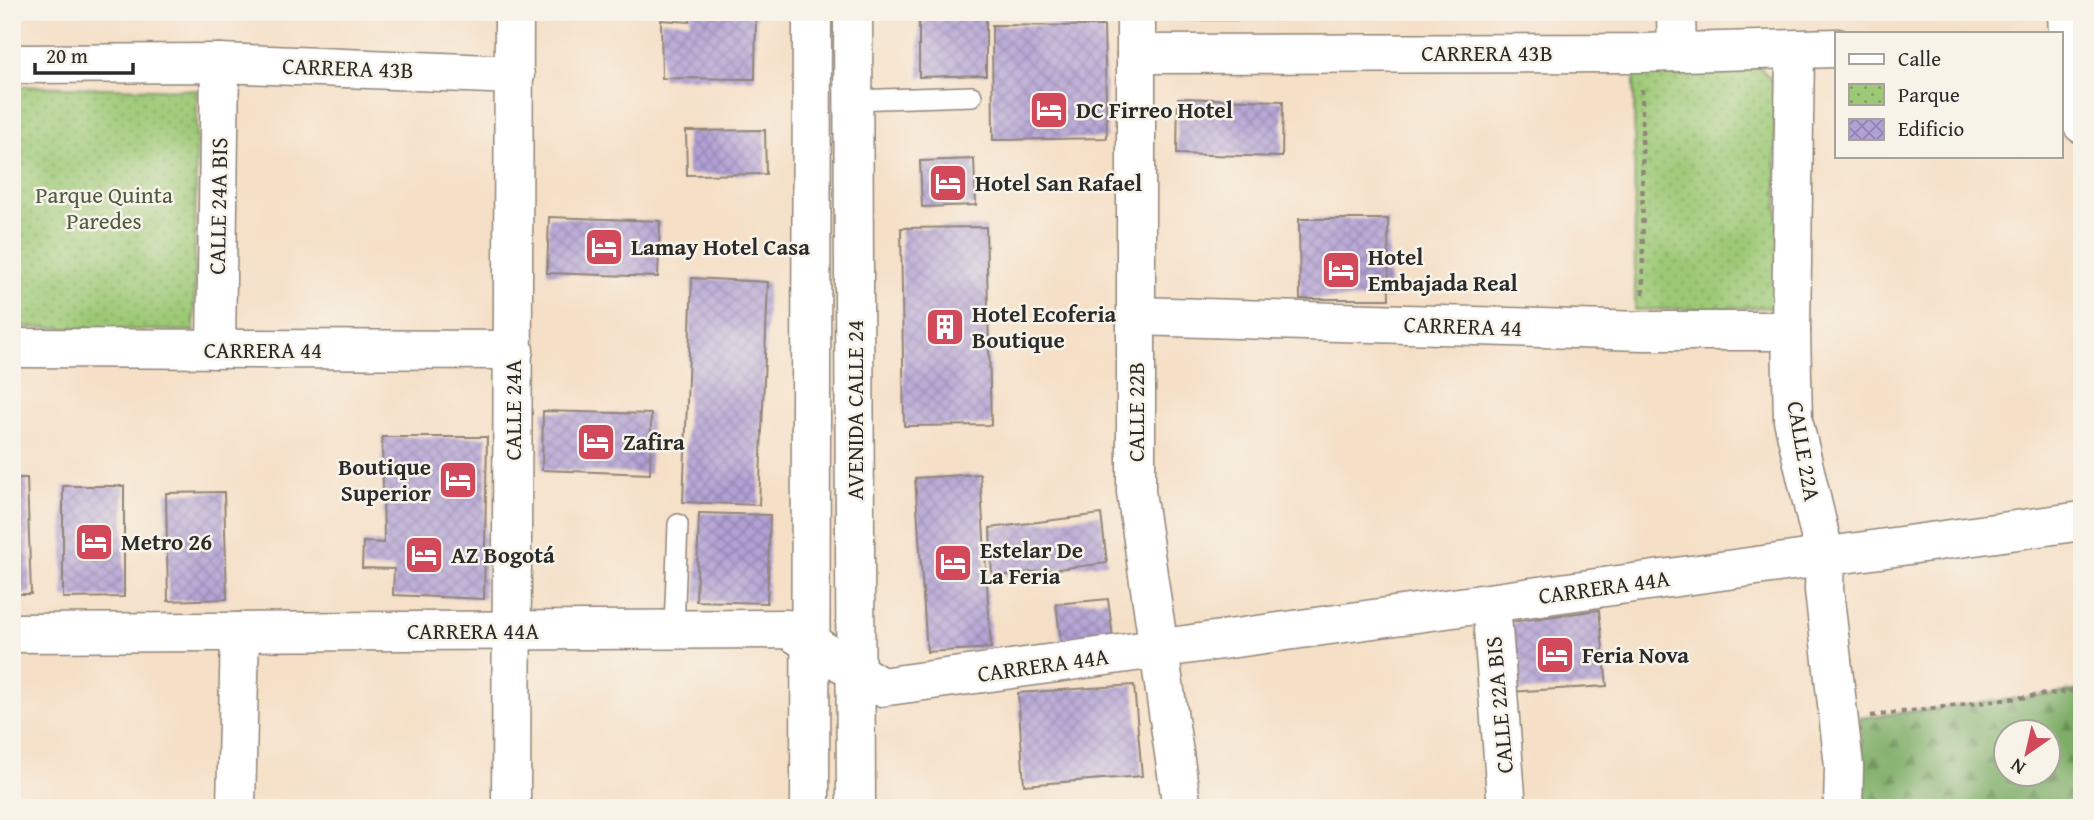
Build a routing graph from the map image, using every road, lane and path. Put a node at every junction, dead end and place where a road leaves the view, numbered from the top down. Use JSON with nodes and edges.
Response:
{"nodes":[{"id":1,"x":514,"y":12,"type":"edge"},
{"id":2,"x":812,"y":12,"type":"edge"},
{"id":3,"x":853,"y":12,"type":"edge"},
{"id":4,"x":1136,"y":12,"type":"edge"},
{"id":5,"x":1676,"y":12,"type":"edge"},
{"id":6,"x":2065,"y":27,"type":"edge"},
{"id":7,"x":1835,"y":48,"type":"edge"},
{"id":8,"x":1795,"y":51,"type":"junction"},
{"id":9,"x":1659,"y":52,"type":"junction"},
{"id":10,"x":1136,"y":54,"type":"junction"},
{"id":11,"x":220,"y":63,"type":"junction"},
{"id":12,"x":12,"y":64,"type":"edge"},
{"id":13,"x":515,"y":75,"type":"junction"},
{"id":14,"x":972,"y":96,"type":"dead end"},
{"id":15,"x":853,"y":100,"type":"junction"},
{"id":16,"x":2082,"y":124,"type":"edge"},
{"id":17,"x":1136,"y":316,"type":"junction"},
{"id":18,"x":1643,"y":331,"type":"junction"},
{"id":19,"x":1791,"y":331,"type":"junction"},
{"id":20,"x":12,"y":348,"type":"edge"},
{"id":21,"x":216,"y":349,"type":"junction"},
{"id":22,"x":514,"y":350,"type":"junction"},
{"id":23,"x":2082,"y":522,"type":"edge"},
{"id":24,"x":678,"y":524,"type":"dead end"},
{"id":25,"x":1825,"y":557,"type":"junction"},
{"id":26,"x":1491,"y":603,"type":"junction"},
{"id":27,"x":674,"y":629,"type":"junction"},
{"id":28,"x":512,"y":630,"type":"junction"},
{"id":29,"x":240,"y":632,"type":"junction"},
{"id":30,"x":12,"y":633,"type":"edge"},
{"id":31,"x":811,"y":643,"type":"junction"},
{"id":32,"x":1158,"y":648,"type":"junction"},
{"id":33,"x":856,"y":671,"type":"junction"},
{"id":34,"x":2082,"y":690,"type":"edge"},
{"id":35,"x":1860,"y":718,"type":"dead end"},
{"id":36,"x":236,"y":808,"type":"edge"},
{"id":37,"x":511,"y":808,"type":"edge"},
{"id":38,"x":810,"y":808,"type":"edge"},
{"id":39,"x":856,"y":808,"type":"edge"},
{"id":40,"x":1182,"y":808,"type":"edge"},
{"id":41,"x":1507,"y":808,"type":"edge"},
{"id":42,"x":1843,"y":808,"type":"edge"}],
"edges":[{"from":1,"to":13,"type":"street","name":"CALLE 24A"},
{"from":2,"to":31,"type":"street","name":"AVENIDA CALLE 24"},
{"from":3,"to":15,"type":"street","name":"AVENIDA CALLE 24"},
{"from":4,"to":10,"type":"street","name":"CALLE 22B"},
{"from":5,"to":9,"type":"street"},
{"from":6,"to":16,"type":"street"},
{"from":7,"to":8,"type":"street","name":"CARRERA 43B"},
{"from":8,"to":9,"type":"street","name":"CARRERA 43B"},
{"from":8,"to":19,"type":"street","name":"CALLE 22A"},
{"from":9,"to":10,"type":"street","name":"CARRERA 43B"},
{"from":9,"to":18,"type":"path"},
{"from":10,"to":17,"type":"street","name":"CALLE 22B"},
{"from":11,"to":12,"type":"street","name":"CARRERA 43B"},
{"from":11,"to":13,"type":"street","name":"CARRERA 43B"},
{"from":11,"to":21,"type":"street","name":"CALLE 24A BIS"},
{"from":13,"to":22,"type":"street","name":"CALLE 24A"},
{"from":14,"to":15,"type":"lane"},
{"from":15,"to":33,"type":"street","name":"AVENIDA CALLE 24"},
{"from":17,"to":18,"type":"street","name":"CARRERA 44"},
{"from":17,"to":32,"type":"street","name":"CALLE 22B"},
{"from":18,"to":19,"type":"street","name":"CARRERA 44"},
{"from":19,"to":25,"type":"street","name":"CALLE 22A"},
{"from":20,"to":21,"type":"street","name":"CARRERA 44"},
{"from":21,"to":22,"type":"street","name":"CARRERA 44"},
{"from":22,"to":28,"type":"street","name":"CALLE 24A"},
{"from":23,"to":25,"type":"street","name":"CARRERA 44A"},
{"from":24,"to":27,"type":"lane"},
{"from":25,"to":26,"type":"street","name":"CARRERA 44A"},
{"from":25,"to":42,"type":"street","name":"CALLE 22A"},
{"from":26,"to":32,"type":"street","name":"CARRERA 44A"},
{"from":26,"to":41,"type":"street","name":"CALLE 22A BIS"},
{"from":27,"to":28,"type":"street","name":"CARRERA 44A"},
{"from":27,"to":31,"type":"street","name":"CARRERA 44A"},
{"from":28,"to":29,"type":"street","name":"CARRERA 44A"},
{"from":28,"to":37,"type":"street","name":"CALLE 24A"},
{"from":29,"to":30,"type":"street","name":"CARRERA 44A"},
{"from":29,"to":36,"type":"street"},
{"from":31,"to":33,"type":"street","name":"CARRERA 44A"},
{"from":31,"to":38,"type":"street","name":"AVENIDA CALLE 24"},
{"from":32,"to":33,"type":"street","name":"CARRERA 44A"},
{"from":32,"to":40,"type":"street","name":"CALLE 22B"},
{"from":33,"to":39,"type":"street","name":"AVENIDA CALLE 24"},
{"from":34,"to":35,"type":"path"}]}
